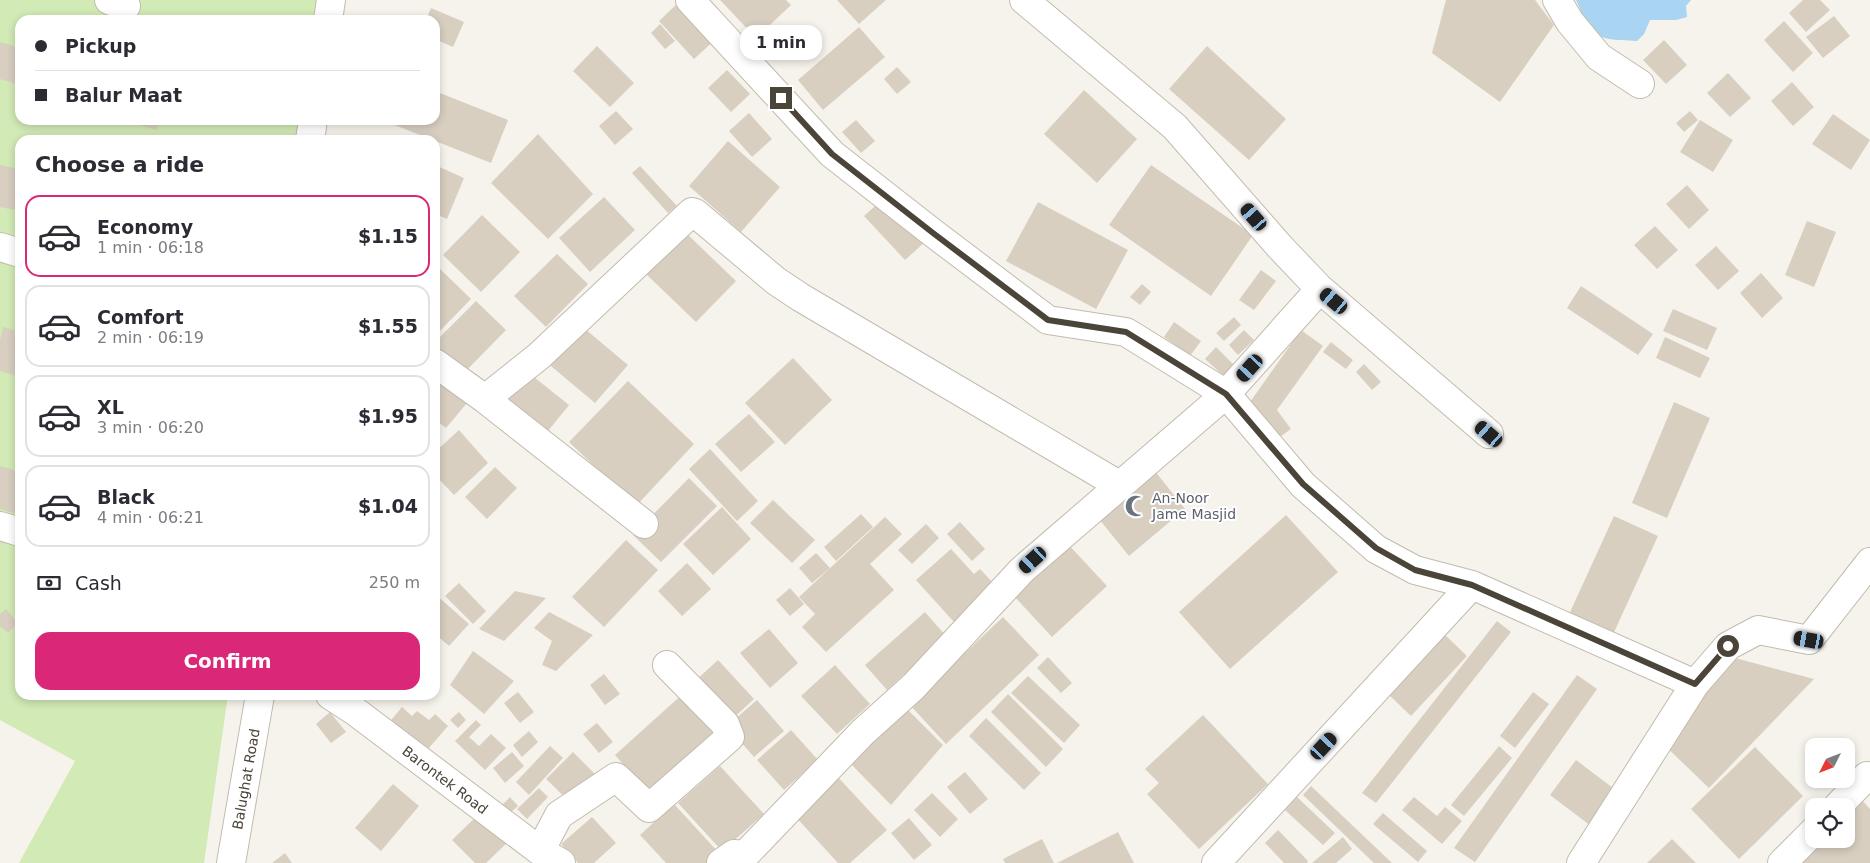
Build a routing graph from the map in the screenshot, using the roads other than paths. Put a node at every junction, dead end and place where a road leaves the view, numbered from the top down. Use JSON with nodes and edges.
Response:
{"nodes":[{"id":1,"x":331,"y":0,"type":"edge"},
{"id":2,"x":690,"y":0,"type":"edge"},
{"id":3,"x":1024,"y":0,"type":"edge"},
{"id":4,"x":1556,"y":0,"type":"edge"},
{"id":5,"x":329,"y":15,"type":"edge"},
{"id":6,"x":1640,"y":84,"type":"dead end"},
{"id":7,"x":0,"y":247,"type":"edge"},
{"id":8,"x":15,"y":252,"type":"edge"},
{"id":9,"x":1320,"y":289,"type":"junction"},
{"id":10,"x":440,"y":367,"type":"edge"},
{"id":11,"x":1226,"y":394,"type":"junction"},
{"id":12,"x":484,"y":399,"type":"junction"},
{"id":13,"x":1489,"y":434,"type":"dead end"},
{"id":14,"x":1119,"y":485,"type":"junction"},
{"id":15,"x":644,"y":524,"type":"dead end"},
{"id":16,"x":0,"y":526,"type":"edge"},
{"id":17,"x":15,"y":530,"type":"edge"},
{"id":18,"x":1870,"y":562,"type":"edge"},
{"id":19,"x":1472,"y":585,"type":"junction"},
{"id":20,"x":667,"y":665,"type":"dead end"},
{"id":21,"x":1695,"y":684,"type":"junction"},
{"id":22,"x":259,"y":700,"type":"edge"},
{"id":23,"x":338,"y":700,"type":"edge"},
{"id":24,"x":1867,"y":776,"type":"dead end"},
{"id":25,"x":1846,"y":798,"type":"edge"},
{"id":26,"x":1805,"y":840,"type":"edge"},
{"id":27,"x":551,"y":857,"type":"edge"},
{"id":28,"x":231,"y":863,"type":"edge"},
{"id":29,"x":721,"y":863,"type":"edge"},
{"id":30,"x":1216,"y":863,"type":"edge"},
{"id":31,"x":1581,"y":863,"type":"edge"},
{"id":32,"x":1782,"y":863,"type":"edge"}],
"edges":[{"from":1,"to":5,"type":"street"},
{"from":2,"to":11,"type":"street"},
{"from":3,"to":9,"type":"street"},
{"from":4,"to":6,"type":"street"},
{"from":7,"to":8,"type":"street"},
{"from":9,"to":11,"type":"street"},
{"from":9,"to":13,"type":"street"},
{"from":10,"to":12,"type":"street"},
{"from":11,"to":14,"type":"street"},
{"from":11,"to":19,"type":"street"},
{"from":12,"to":14,"type":"street"},
{"from":12,"to":15,"type":"street"},
{"from":14,"to":29,"type":"street"},
{"from":16,"to":17,"type":"street"},
{"from":18,"to":21,"type":"street"},
{"from":19,"to":21,"type":"street"},
{"from":19,"to":30,"type":"street"},
{"from":20,"to":27,"type":"street"},
{"from":21,"to":31,"type":"street"},
{"from":22,"to":28,"type":"street","name":"Balughat Road"},
{"from":23,"to":27,"type":"street","name":"Barontek Road"},
{"from":24,"to":25,"type":"street"},
{"from":26,"to":32,"type":"street"}]}
